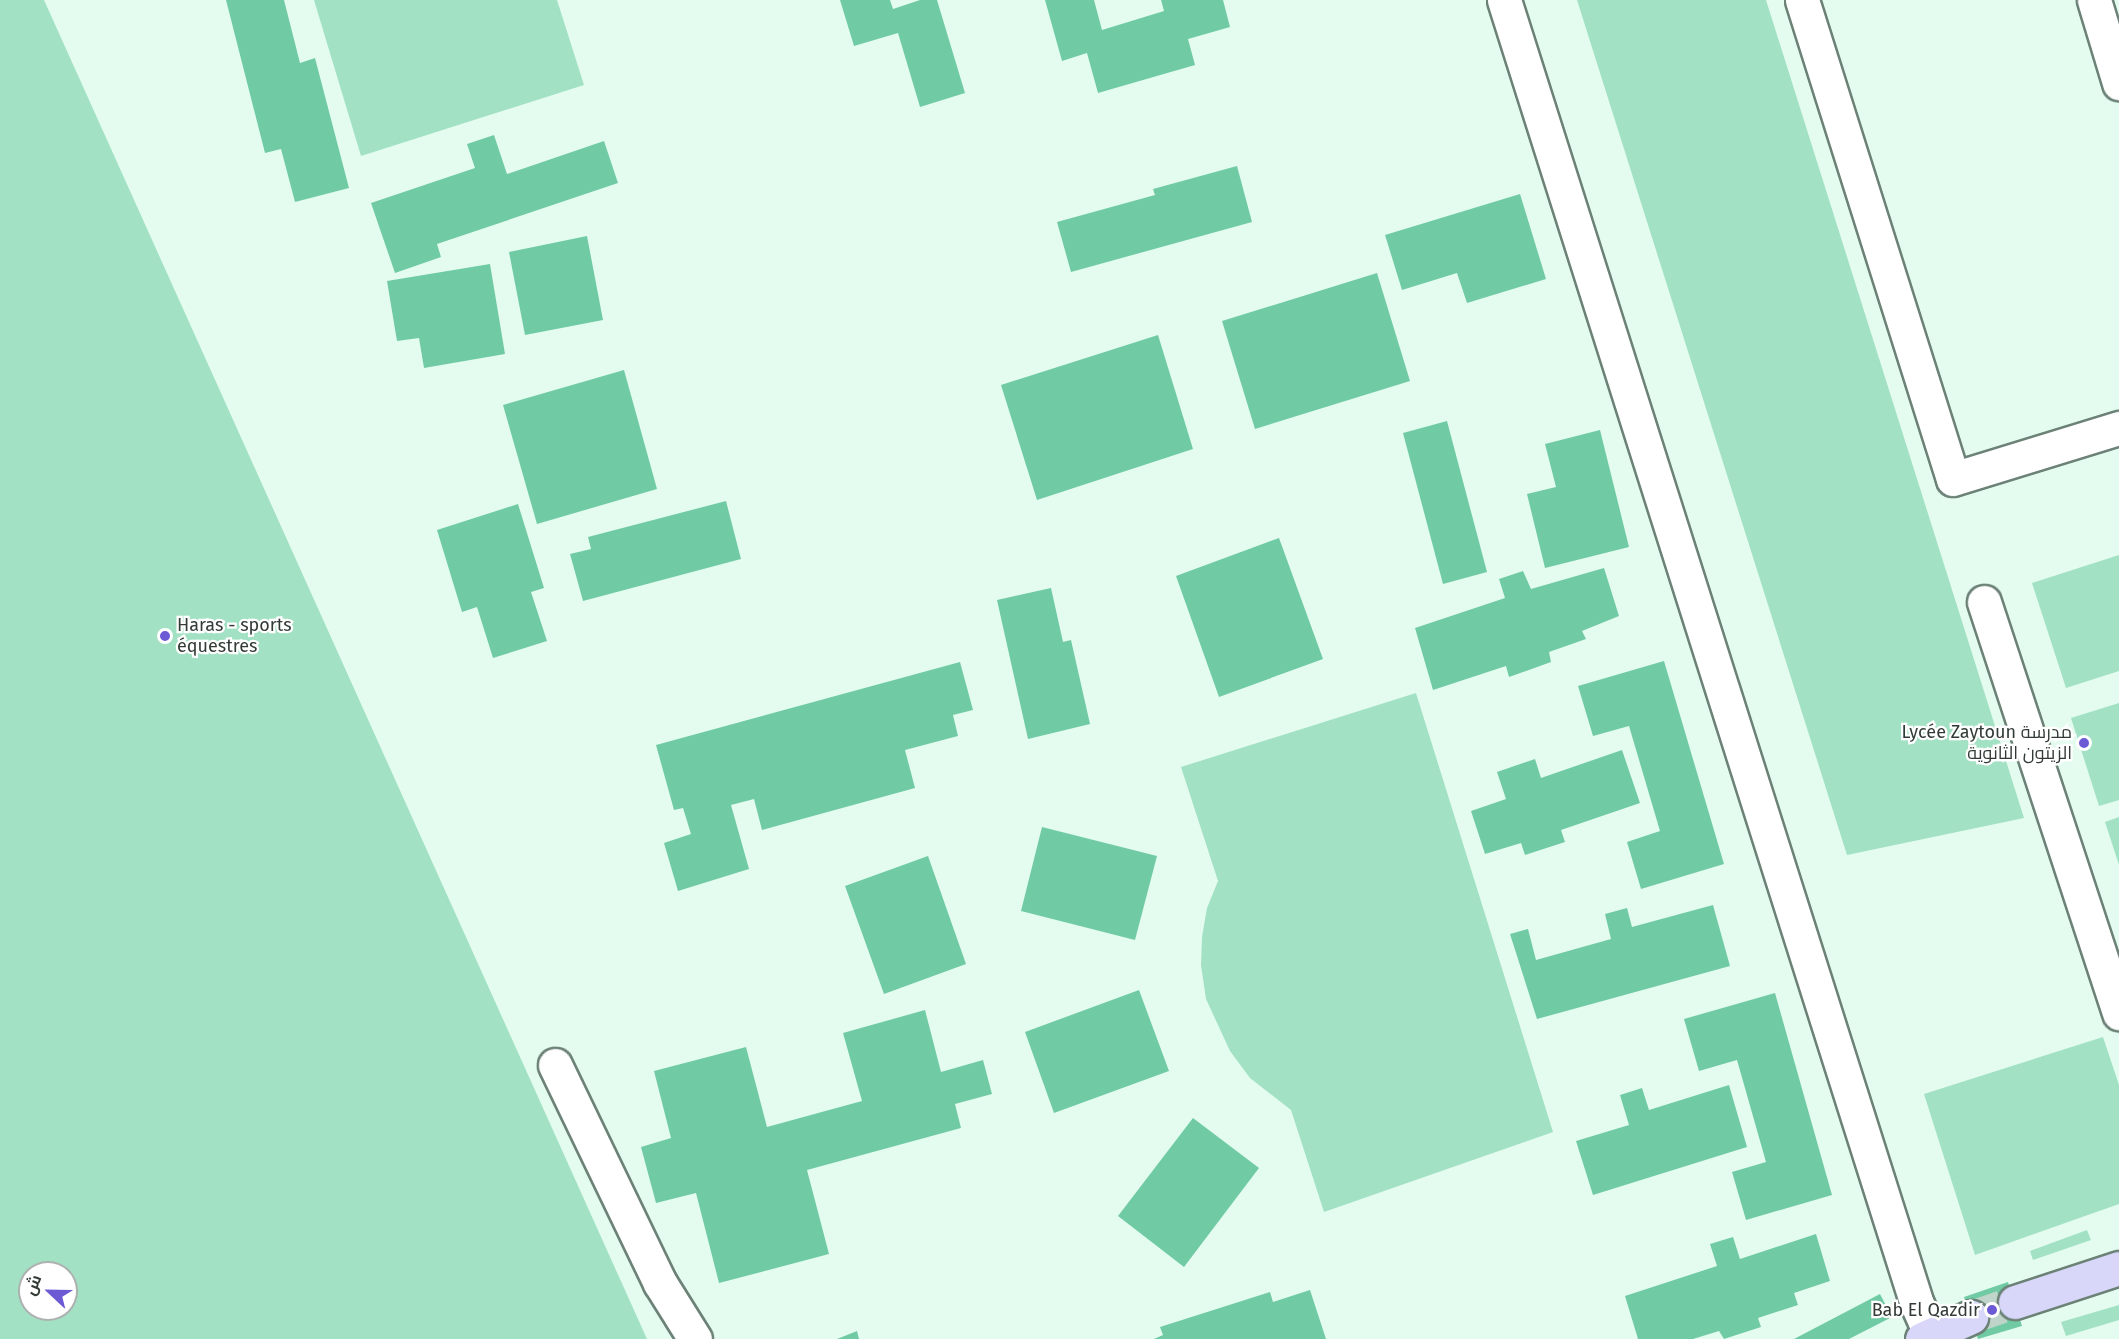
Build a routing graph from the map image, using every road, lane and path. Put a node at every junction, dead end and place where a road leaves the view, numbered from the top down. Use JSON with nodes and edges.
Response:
{"nodes":[{"id":1,"x":1504,"y":0,"type":"edge"},
{"id":2,"x":1802,"y":0,"type":"edge"},
{"id":3,"x":2094,"y":0,"type":"edge"},
{"id":4,"x":2119,"y":83,"type":"edge"},
{"id":5,"x":2119,"y":428,"type":"edge"},
{"id":6,"x":1984,"y":602,"type":"dead end"},
{"id":7,"x":2119,"y":1013,"type":"edge"},
{"id":8,"x":555,"y":1065,"type":"dead end"},
{"id":9,"x":2119,"y":1268,"type":"edge"},
{"id":10,"x":2014,"y":1302,"type":"tunnel mouth"},
{"id":11,"x":1971,"y":1317,"type":"tunnel mouth"},
{"id":12,"x":1926,"y":1336,"type":"edge"},
{"id":13,"x":695,"y":1339,"type":"edge"}],
"edges":[{"from":1,"to":12,"type":"street"},
{"from":2,"to":5,"type":"street"},
{"from":3,"to":4,"type":"street"},
{"from":6,"to":7,"type":"street"},
{"from":8,"to":13,"type":"street"},
{"from":9,"to":10,"type":"main road"},
{"from":11,"to":12,"type":"main road"}]}
